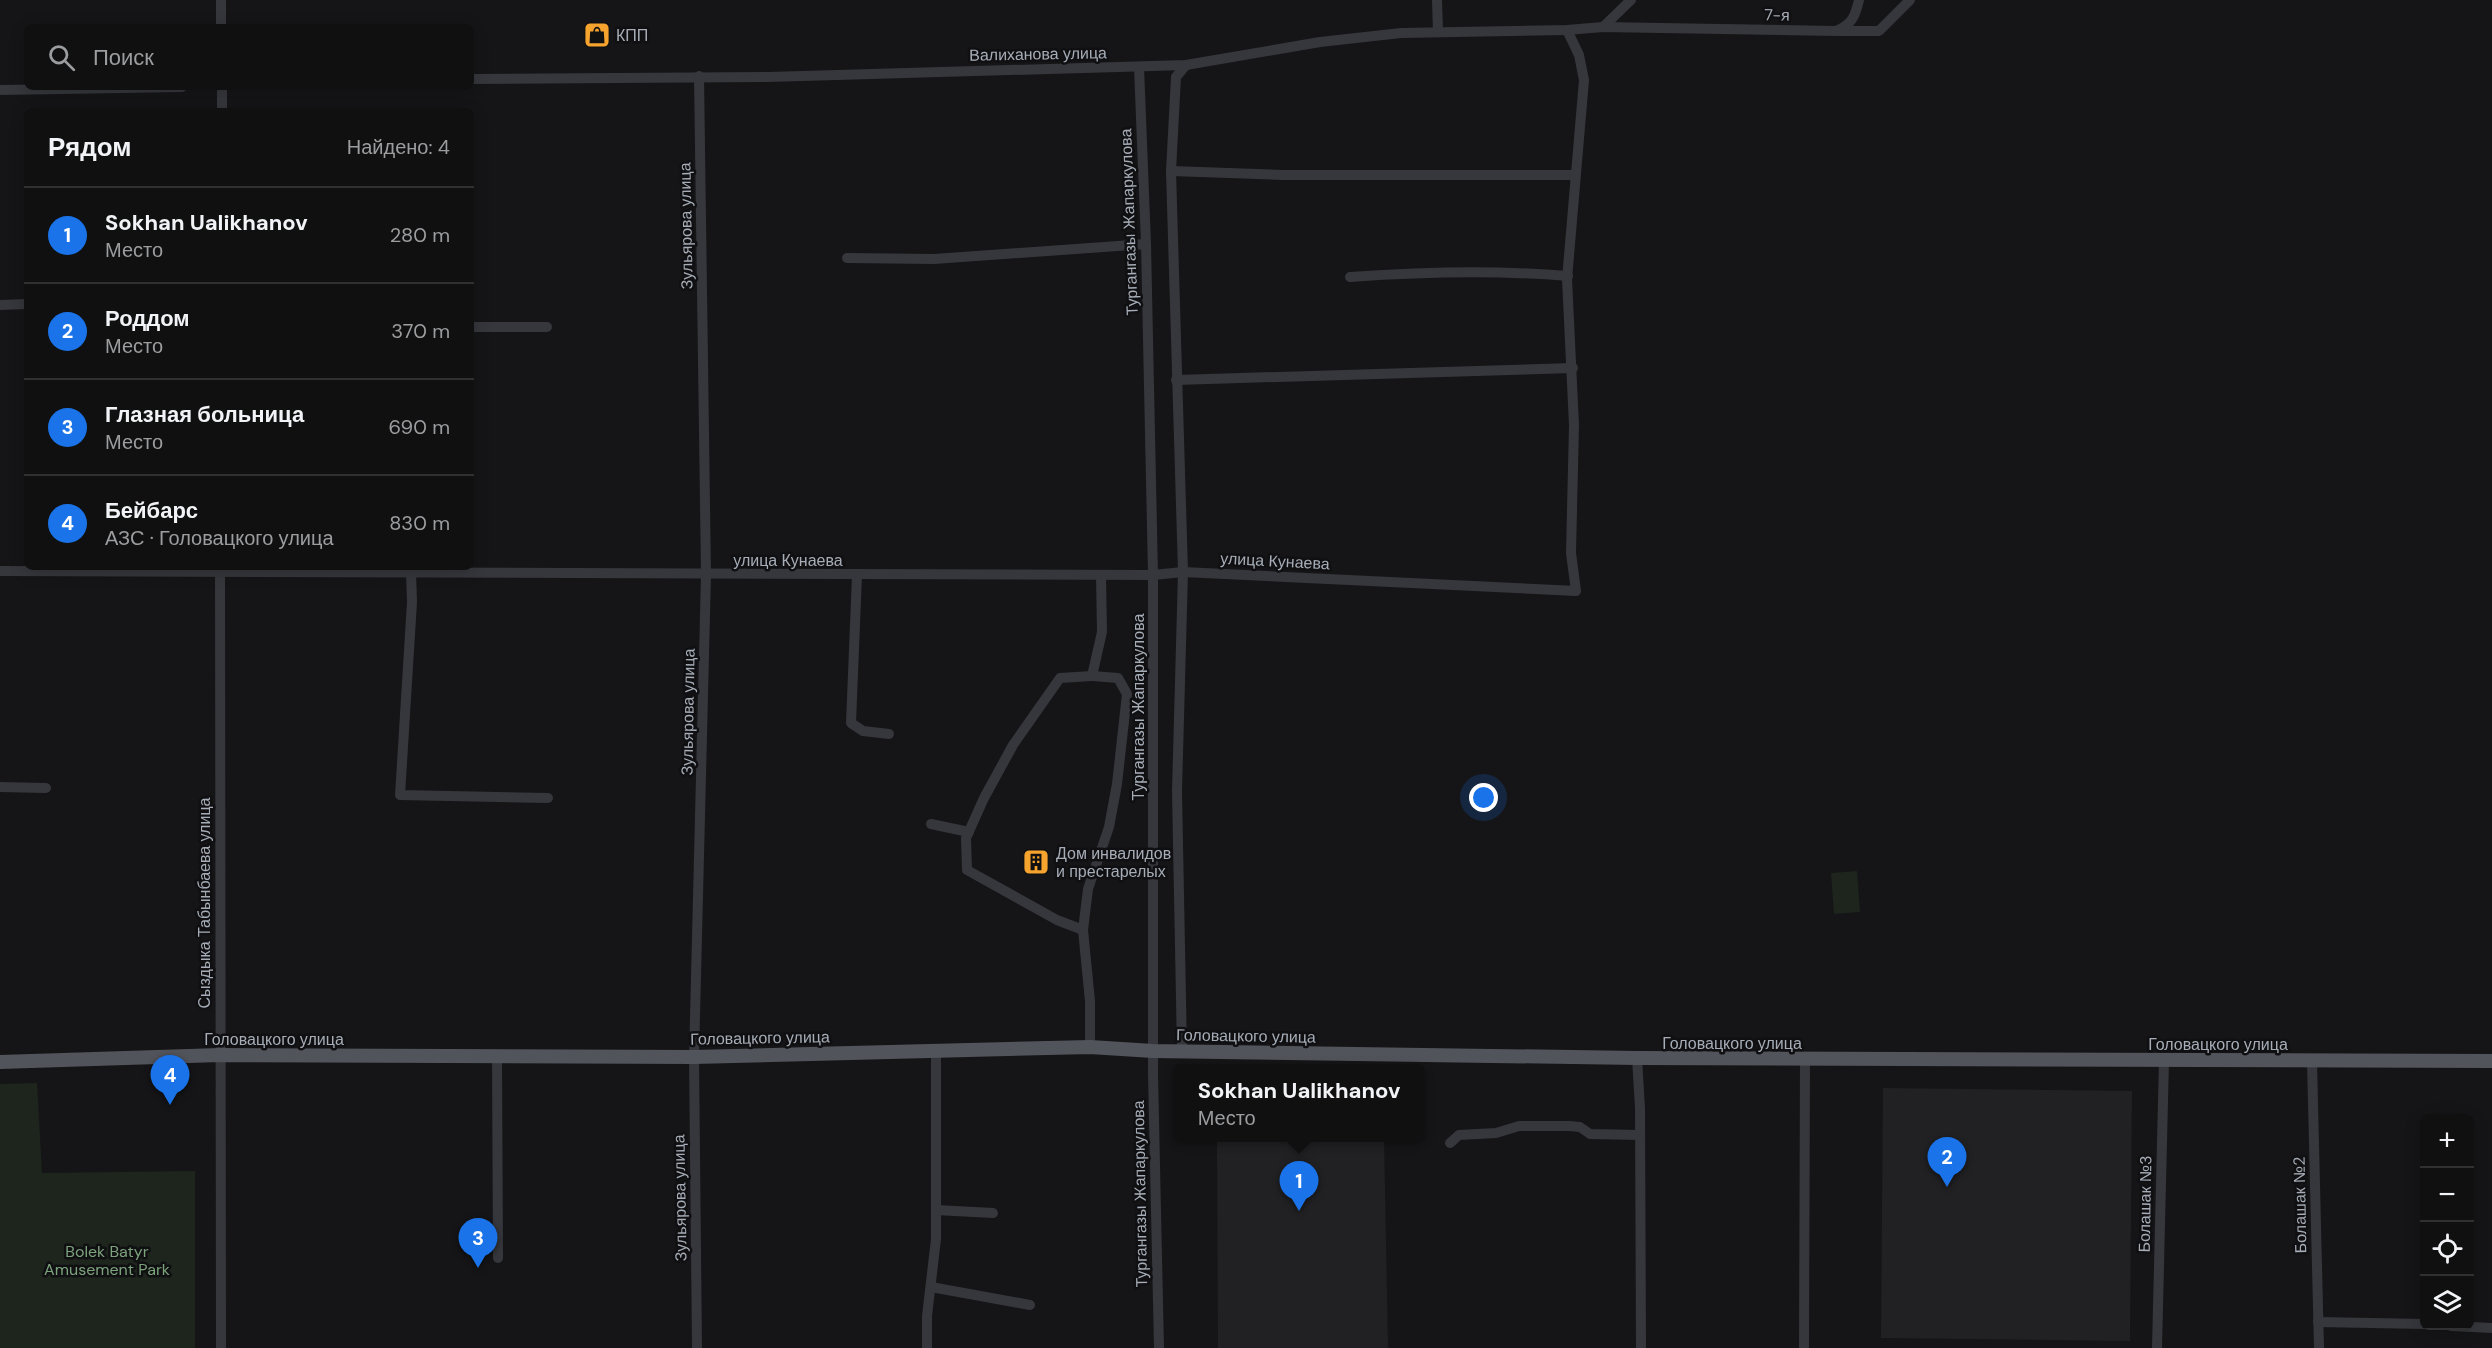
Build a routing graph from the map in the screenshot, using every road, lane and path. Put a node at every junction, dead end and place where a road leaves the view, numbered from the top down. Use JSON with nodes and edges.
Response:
{"nodes":[{"id":1,"x":221,"y":0,"type":"edge"},
{"id":2,"x":1437,"y":0,"type":"edge"},
{"id":3,"x":1631,"y":0,"type":"edge"},
{"id":4,"x":1859,"y":0,"type":"edge"},
{"id":5,"x":1910,"y":0,"type":"edge"},
{"id":6,"x":221,"y":24,"type":"edge"},
{"id":7,"x":1604,"y":27,"type":"junction"},
{"id":8,"x":1567,"y":30,"type":"junction"},
{"id":9,"x":1438,"y":31,"type":"junction"},
{"id":10,"x":1836,"y":31,"type":"junction"},
{"id":11,"x":1186,"y":65,"type":"junction"},
{"id":12,"x":1139,"y":67,"type":"junction"},
{"id":13,"x":699,"y":76,"type":"junction"},
{"id":14,"x":474,"y":79,"type":"edge"},
{"id":15,"x":0,"y":90,"type":"edge"},
{"id":16,"x":24,"y":90,"type":"edge"},
{"id":17,"x":222,"y":90,"type":"edge"},
{"id":18,"x":222,"y":108,"type":"edge"},
{"id":19,"x":1171,"y":171,"type":"junction"},
{"id":20,"x":1575,"y":175,"type":"junction"},
{"id":21,"x":1146,"y":244,"type":"junction"},
{"id":22,"x":847,"y":258,"type":"dead end"},
{"id":23,"x":1568,"y":276,"type":"junction"},
{"id":24,"x":1350,"y":277,"type":"dead end"},
{"id":25,"x":24,"y":304,"type":"edge"},
{"id":26,"x":0,"y":305,"type":"edge"},
{"id":27,"x":474,"y":327,"type":"edge"},
{"id":28,"x":547,"y":327,"type":"dead end"},
{"id":29,"x":1572,"y":368,"type":"junction"},
{"id":30,"x":1176,"y":380,"type":"junction"},
{"id":31,"x":220,"y":570,"type":"edge"},
{"id":32,"x":0,"y":571,"type":"edge"},
{"id":33,"x":411,"y":572,"type":"junction"},
{"id":34,"x":1183,"y":572,"type":"junction"},
{"id":35,"x":706,"y":575,"type":"junction"},
{"id":36,"x":858,"y":575,"type":"junction"},
{"id":37,"x":1101,"y":575,"type":"junction"},
{"id":38,"x":1153,"y":575,"type":"junction"},
{"id":39,"x":1092,"y":676,"type":"junction"},
{"id":40,"x":888,"y":734,"type":"dead end"},
{"id":41,"x":0,"y":788,"type":"edge"},
{"id":42,"x":46,"y":788,"type":"dead end"},
{"id":43,"x":548,"y":798,"type":"dead end"},
{"id":44,"x":931,"y":824,"type":"dead end"},
{"id":45,"x":969,"y":832,"type":"junction"},
{"id":46,"x":1083,"y":930,"type":"junction"},
{"id":47,"x":1090,"y":1047,"type":"junction"},
{"id":48,"x":936,"y":1051,"type":"junction"},
{"id":49,"x":1154,"y":1051,"type":"junction"},
{"id":50,"x":1182,"y":1051,"type":"junction"},
{"id":51,"x":220,"y":1054,"type":"junction"},
{"id":52,"x":497,"y":1057,"type":"junction"},
{"id":53,"x":694,"y":1057,"type":"junction"},
{"id":54,"x":1637,"y":1058,"type":"junction"},
{"id":55,"x":1805,"y":1060,"type":"junction"},
{"id":56,"x":2164,"y":1060,"type":"junction"},
{"id":57,"x":2492,"y":1061,"type":"edge"},
{"id":58,"x":0,"y":1062,"type":"edge"},
{"id":59,"x":2312,"y":1062,"type":"junction"},
{"id":60,"x":1640,"y":1135,"type":"junction"},
{"id":61,"x":1450,"y":1143,"type":"dead end"},
{"id":62,"x":936,"y":1210,"type":"junction"},
{"id":63,"x":993,"y":1213,"type":"dead end"},
{"id":64,"x":498,"y":1258,"type":"dead end"},
{"id":65,"x":931,"y":1287,"type":"junction"},
{"id":66,"x":1030,"y":1305,"type":"dead end"},
{"id":67,"x":2318,"y":1322,"type":"junction"},
{"id":68,"x":2420,"y":1324,"type":"edge"},
{"id":69,"x":2474,"y":1327,"type":"edge"},
{"id":70,"x":2492,"y":1328,"type":"edge"},
{"id":71,"x":221,"y":1348,"type":"edge"},
{"id":72,"x":696,"y":1348,"type":"edge"},
{"id":73,"x":927,"y":1348,"type":"edge"},
{"id":74,"x":1159,"y":1348,"type":"edge"},
{"id":75,"x":1641,"y":1348,"type":"edge"},
{"id":76,"x":1804,"y":1348,"type":"edge"},
{"id":77,"x":2157,"y":1348,"type":"edge"},
{"id":78,"x":2319,"y":1348,"type":"edge"}],
"edges":[{"from":1,"to":6,"type":"street"},
{"from":2,"to":9,"type":"street"},
{"from":3,"to":7,"type":"street"},
{"from":4,"to":10,"type":"street"},
{"from":5,"to":10,"type":"street","name":"7-я"},
{"from":7,"to":8,"type":"street","name":"Валиханова улица"},
{"from":7,"to":10,"type":"street","name":"7-я"},
{"from":8,"to":9,"type":"street","name":"Валиханова улица"},
{"from":8,"to":20,"type":"street"},
{"from":9,"to":11,"type":"street","name":"Валиханова улица"},
{"from":11,"to":12,"type":"street","name":"Валиханова улица"},
{"from":11,"to":19,"type":"street"},
{"from":12,"to":13,"type":"street","name":"Валиханова улица"},
{"from":12,"to":21,"type":"street","name":"Тургангазы Жапаркулова"},
{"from":13,"to":14,"type":"street","name":"Валиханова улица"},
{"from":13,"to":35,"type":"street","name":"Зульярова улица"},
{"from":15,"to":16,"type":"street"},
{"from":17,"to":18,"type":"street"},
{"from":19,"to":20,"type":"street"},
{"from":19,"to":30,"type":"street"},
{"from":20,"to":23,"type":"street"},
{"from":21,"to":22,"type":"street"},
{"from":21,"to":38,"type":"street","name":"Тургангазы Жапаркулова"},
{"from":23,"to":24,"type":"street"},
{"from":23,"to":29,"type":"street"},
{"from":25,"to":26,"type":"street"},
{"from":27,"to":28,"type":"street"},
{"from":29,"to":30,"type":"street"},
{"from":29,"to":34,"type":"street","name":"улица Кунаева"},
{"from":30,"to":34,"type":"street"},
{"from":31,"to":32,"type":"street","name":"улица Кунаева"},
{"from":31,"to":33,"type":"street","name":"улица Кунаева"},
{"from":31,"to":51,"type":"street","name":"Сыздыка Табынбаева улица"},
{"from":33,"to":35,"type":"street","name":"улица Кунаева"},
{"from":33,"to":43,"type":"street"},
{"from":34,"to":38,"type":"street","name":"улица Кунаева"},
{"from":34,"to":50,"type":"street"},
{"from":35,"to":36,"type":"street","name":"улица Кунаева"},
{"from":35,"to":53,"type":"street","name":"Зульярова улица"},
{"from":36,"to":37,"type":"street","name":"улица Кунаева"},
{"from":36,"to":40,"type":"street"},
{"from":37,"to":38,"type":"street","name":"улица Кунаева"},
{"from":37,"to":39,"type":"street"},
{"from":38,"to":49,"type":"street","name":"Тургангазы Жапаркулова"},
{"from":39,"to":45,"type":"street"},
{"from":39,"to":46,"type":"street"},
{"from":41,"to":42,"type":"street"},
{"from":44,"to":45,"type":"street"},
{"from":45,"to":46,"type":"street"},
{"from":46,"to":47,"type":"street"},
{"from":47,"to":48,"type":"main road","name":"Головацкого улица"},
{"from":47,"to":49,"type":"main road","name":"Головацкого улица"},
{"from":48,"to":53,"type":"main road","name":"Головацкого улица"},
{"from":48,"to":62,"type":"street"},
{"from":49,"to":50,"type":"main road","name":"Головацкого улица"},
{"from":49,"to":74,"type":"street","name":"Тургангазы Жапаркулова"},
{"from":50,"to":54,"type":"main road","name":"Головацкого улица"},
{"from":51,"to":52,"type":"main road","name":"Головацкого улица"},
{"from":51,"to":58,"type":"main road","name":"Головацкого улица"},
{"from":51,"to":71,"type":"street","name":"Сыздыка Табынбаева улица"},
{"from":52,"to":53,"type":"main road","name":"Головацкого улица"},
{"from":52,"to":64,"type":"street"},
{"from":53,"to":72,"type":"street","name":"Зульярова улица"},
{"from":54,"to":55,"type":"main road","name":"Головацкого улица"},
{"from":54,"to":60,"type":"street"},
{"from":55,"to":56,"type":"main road","name":"Головацкого улица"},
{"from":55,"to":76,"type":"street"},
{"from":56,"to":59,"type":"main road","name":"Головацкого улица"},
{"from":56,"to":77,"type":"street","name":"Болашак №3"},
{"from":57,"to":59,"type":"main road","name":"Головацкого улица"},
{"from":59,"to":67,"type":"street","name":"Болашак №2"},
{"from":60,"to":61,"type":"street"},
{"from":60,"to":75,"type":"street"},
{"from":62,"to":63,"type":"street"},
{"from":62,"to":65,"type":"street"},
{"from":65,"to":66,"type":"street"},
{"from":65,"to":73,"type":"street"},
{"from":67,"to":68,"type":"street"},
{"from":67,"to":78,"type":"street","name":"Болашак №2"},
{"from":69,"to":70,"type":"street"}]}
